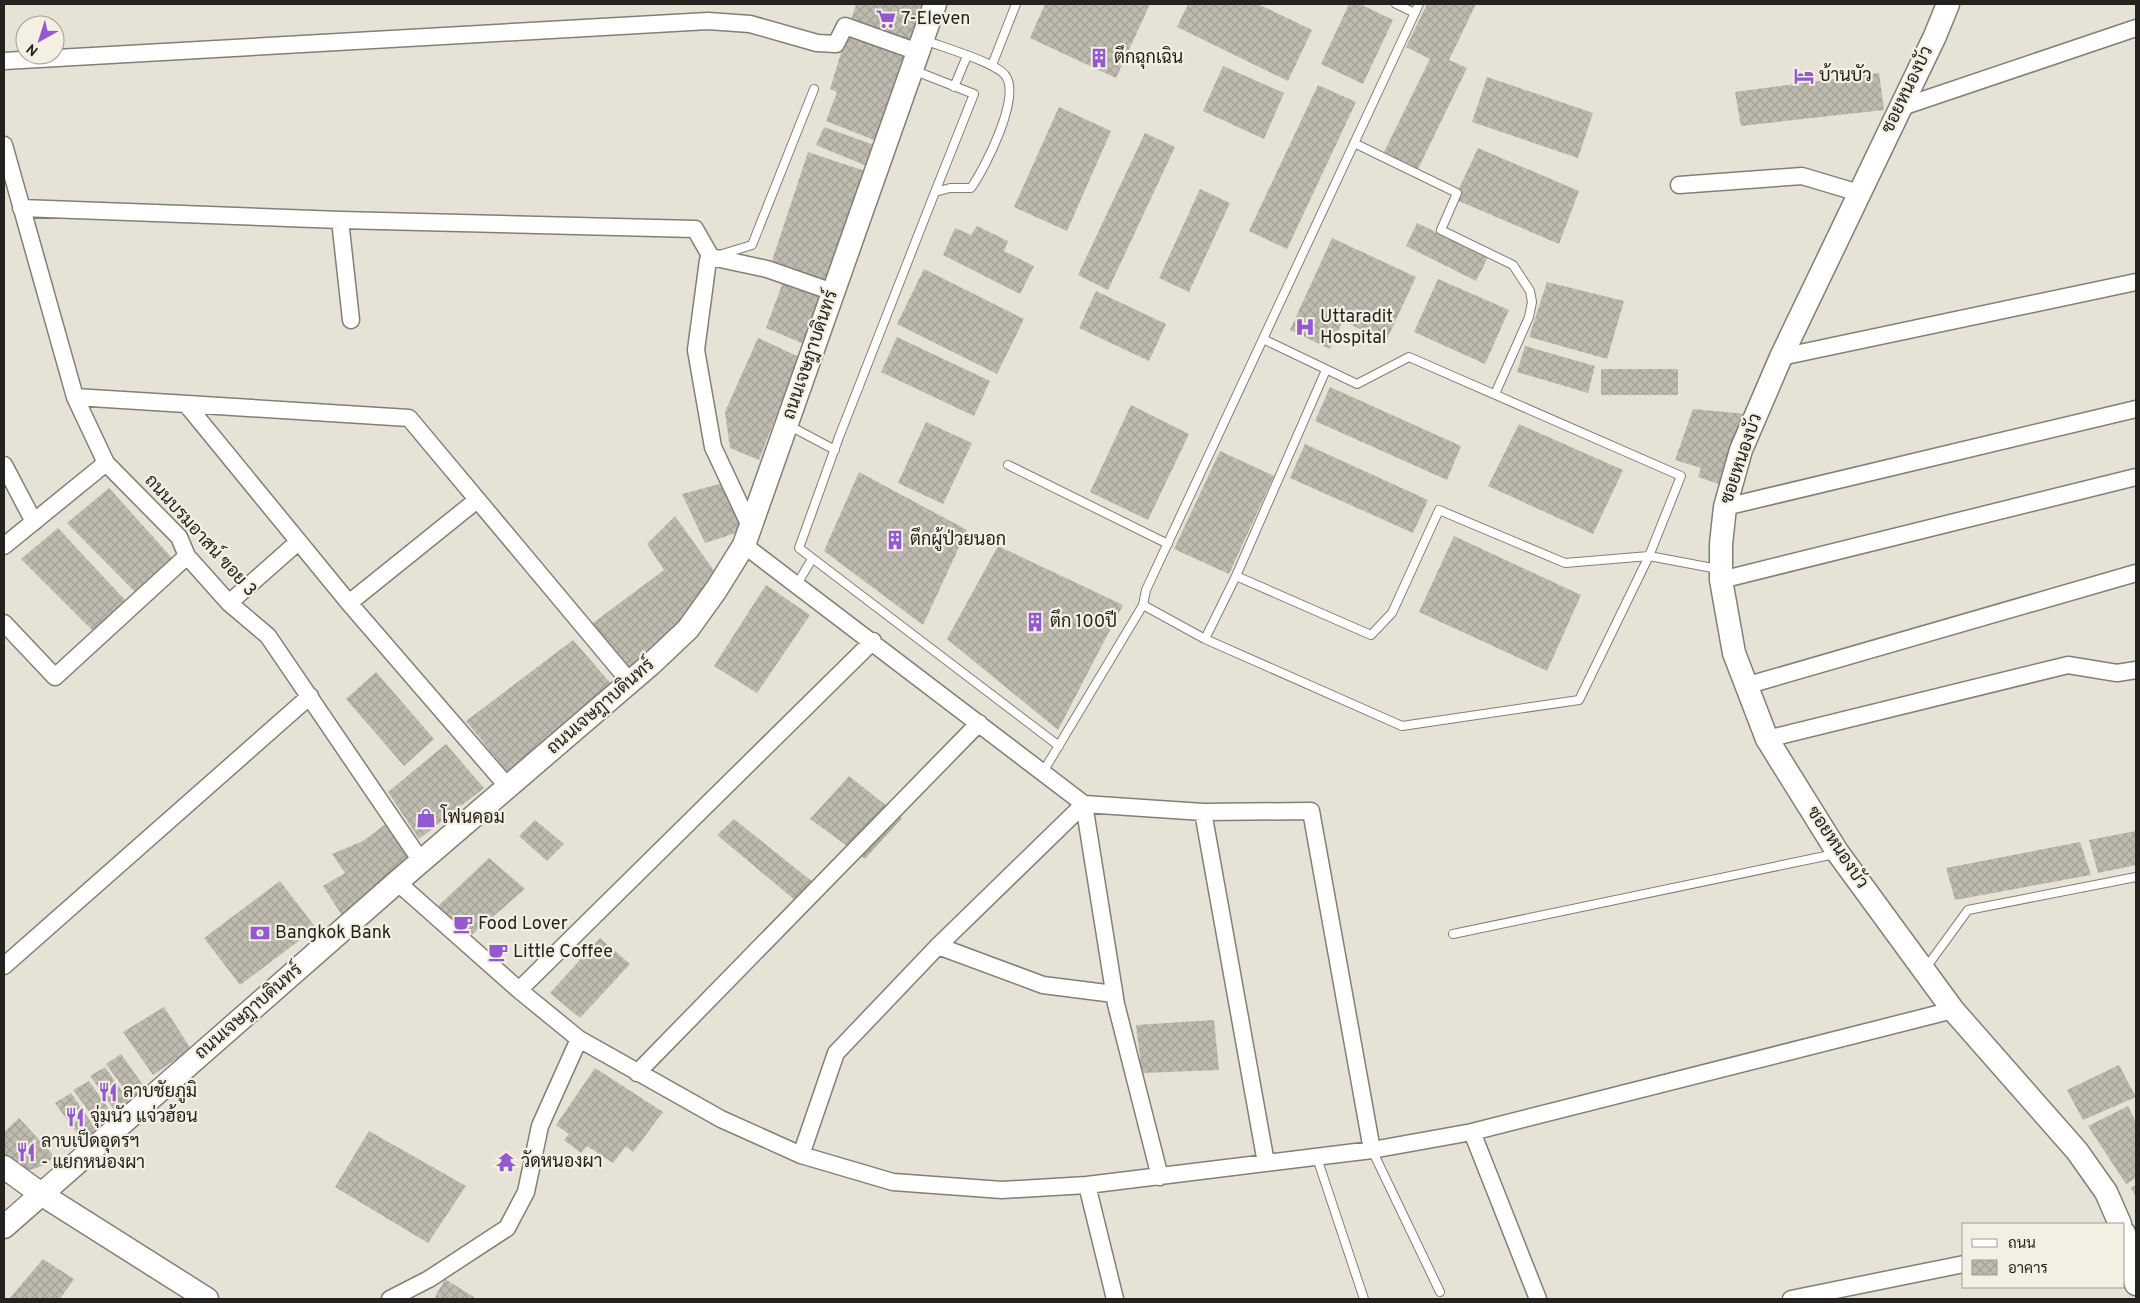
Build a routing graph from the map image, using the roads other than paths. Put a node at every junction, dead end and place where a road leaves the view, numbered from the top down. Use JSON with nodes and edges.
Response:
{"nodes":[{"id":1,"x":935,"y":4,"type":"edge"},
{"id":2,"x":1016,"y":4,"type":"edge"},
{"id":3,"x":1396,"y":4,"type":"edge"},
{"id":4,"x":1419,"y":4,"type":"edge"},
{"id":5,"x":1948,"y":4,"type":"edge"},
{"id":6,"x":1415,"y":13,"type":"junction"},
{"id":7,"x":2136,"y":28,"type":"edge"},
{"id":8,"x":917,"y":54,"type":"junction"},
{"id":9,"x":967,"y":56,"type":"junction"},
{"id":10,"x":4,"y":61,"type":"edge"},
{"id":11,"x":992,"y":65,"type":"junction"},
{"id":12,"x":954,"y":87,"type":"junction"},
{"id":13,"x":814,"y":89,"type":"dead end"},
{"id":14,"x":1899,"y":108,"type":"junction"},
{"id":15,"x":1354,"y":143,"type":"junction"},
{"id":16,"x":4,"y":145,"type":"edge"},
{"id":17,"x":1678,"y":185,"type":"dead end"},
{"id":18,"x":935,"y":192,"type":"junction"},
{"id":19,"x":1859,"y":193,"type":"junction"},
{"id":20,"x":21,"y":208,"type":"junction"},
{"id":21,"x":340,"y":220,"type":"junction"},
{"id":22,"x":711,"y":257,"type":"junction"},
{"id":23,"x":2136,"y":282,"type":"edge"},
{"id":24,"x":833,"y":292,"type":"junction"},
{"id":25,"x":351,"y":320,"type":"dead end"},
{"id":26,"x":1263,"y":339,"type":"junction"},
{"id":27,"x":1781,"y":356,"type":"junction"},
{"id":28,"x":1326,"y":370,"type":"junction"},
{"id":29,"x":1495,"y":394,"type":"junction"},
{"id":30,"x":75,"y":397,"type":"junction"},
{"id":31,"x":186,"y":404,"type":"junction"},
{"id":32,"x":2136,"y":409,"type":"edge"},
{"id":33,"x":787,"y":424,"type":"junction"},
{"id":34,"x":835,"y":450,"type":"junction"},
{"id":35,"x":106,"y":463,"type":"junction"},
{"id":36,"x":4,"y":465,"type":"edge"},
{"id":37,"x":1008,"y":465,"type":"dead end"},
{"id":38,"x":2136,"y":477,"type":"edge"},
{"id":39,"x":477,"y":500,"type":"junction"},
{"id":40,"x":1725,"y":508,"type":"junction"},
{"id":41,"x":34,"y":522,"type":"junction"},
{"id":42,"x":747,"y":535,"type":"junction"},
{"id":43,"x":298,"y":542,"type":"junction"},
{"id":44,"x":1168,"y":544,"type":"junction"},
{"id":45,"x":4,"y":546,"type":"edge"},
{"id":46,"x":187,"y":556,"type":"junction"},
{"id":47,"x":1649,"y":556,"type":"junction"},
{"id":48,"x":812,"y":559,"type":"junction"},
{"id":49,"x":2136,"y":573,"type":"edge"},
{"id":50,"x":1721,"y":575,"type":"junction"},
{"id":51,"x":1236,"y":576,"type":"junction"},
{"id":52,"x":798,"y":584,"type":"junction"},
{"id":53,"x":229,"y":602,"type":"junction"},
{"id":54,"x":349,"y":603,"type":"junction"},
{"id":55,"x":1143,"y":606,"type":"junction"},
{"id":56,"x":4,"y":623,"type":"edge"},
{"id":57,"x":1205,"y":640,"type":"junction"},
{"id":58,"x":873,"y":641,"type":"junction"},
{"id":59,"x":2136,"y":670,"type":"edge"},
{"id":60,"x":630,"y":682,"type":"junction"},
{"id":61,"x":1745,"y":686,"type":"junction"},
{"id":62,"x":310,"y":696,"type":"junction"},
{"id":63,"x":979,"y":723,"type":"junction"},
{"id":64,"x":1767,"y":739,"type":"junction"},
{"id":65,"x":1058,"y":746,"type":"junction"},
{"id":66,"x":1043,"y":772,"type":"junction"},
{"id":67,"x":508,"y":787,"type":"junction"},
{"id":68,"x":1084,"y":804,"type":"junction"},
{"id":69,"x":1203,"y":812,"type":"junction"},
{"id":70,"x":1838,"y":853,"type":"junction"},
{"id":71,"x":421,"y":861,"type":"junction"},
{"id":72,"x":2136,"y":877,"type":"edge"},
{"id":73,"x":397,"y":882,"type":"junction"},
{"id":74,"x":1453,"y":934,"type":"dead end"},
{"id":75,"x":938,"y":946,"type":"junction"},
{"id":76,"x":4,"y":966,"type":"edge"},
{"id":77,"x":1924,"y":971,"type":"junction"},
{"id":78,"x":519,"y":990,"type":"junction"},
{"id":79,"x":1114,"y":994,"type":"junction"},
{"id":80,"x":1953,"y":1010,"type":"junction"},
{"id":81,"x":580,"y":1039,"type":"junction"},
{"id":82,"x":637,"y":1073,"type":"junction"},
{"id":83,"x":1472,"y":1132,"type":"junction"},
{"id":84,"x":1372,"y":1150,"type":"junction"},
{"id":85,"x":801,"y":1155,"type":"junction"},
{"id":86,"x":1317,"y":1158,"type":"junction"},
{"id":87,"x":1266,"y":1163,"type":"junction"},
{"id":88,"x":4,"y":1167,"type":"edge"},
{"id":89,"x":1160,"y":1177,"type":"junction"},
{"id":90,"x":1087,"y":1185,"type":"junction"},
{"id":91,"x":41,"y":1194,"type":"junction"},
{"id":92,"x":2120,"y":1223,"type":"edge"},
{"id":93,"x":4,"y":1228,"type":"edge"},
{"id":94,"x":2125,"y":1237,"type":"edge"},
{"id":95,"x":1962,"y":1264,"type":"edge"},
{"id":96,"x":2135,"y":1273,"type":"edge"},
{"id":97,"x":1440,"y":1292,"type":"dead end"},
{"id":98,"x":206,"y":1299,"type":"edge"},
{"id":99,"x":390,"y":1299,"type":"edge"},
{"id":100,"x":1115,"y":1299,"type":"edge"},
{"id":101,"x":1364,"y":1299,"type":"edge"},
{"id":102,"x":1538,"y":1299,"type":"edge"},
{"id":103,"x":1791,"y":1299,"type":"edge"}],
"edges":[{"from":1,"to":8,"type":"street","name":"ถนนเจษฎาบดินทร์"},
{"from":2,"to":11,"type":"lane"},
{"from":3,"to":6,"type":"lane"},
{"from":4,"to":6,"type":"lane"},
{"from":5,"to":14,"type":"street","name":"ซอยหนองบัว"},
{"from":6,"to":15,"type":"lane"},
{"from":7,"to":14,"type":"street"},
{"from":8,"to":9,"type":"lane"},
{"from":8,"to":10,"type":"street"},
{"from":8,"to":12,"type":"lane"},
{"from":8,"to":24,"type":"street","name":"ถนนเจษฎาบดินทร์"},
{"from":9,"to":11,"type":"lane"},
{"from":9,"to":12,"type":"lane"},
{"from":11,"to":18,"type":"lane"},
{"from":12,"to":18,"type":"lane"},
{"from":13,"to":22,"type":"lane"},
{"from":14,"to":19,"type":"street","name":"ซอยหนองบัว"},
{"from":15,"to":26,"type":"lane"},
{"from":15,"to":29,"type":"lane"},
{"from":16,"to":20,"type":"street","name":"ถนนบรมอาสน์ ฃอย 3"},
{"from":17,"to":19,"type":"street"},
{"from":18,"to":34,"type":"lane"},
{"from":19,"to":27,"type":"street","name":"ซอยหนองบัว"},
{"from":20,"to":21,"type":"street"},
{"from":20,"to":30,"type":"street","name":"ถนนบรมอาสน์ ฃอย 3"},
{"from":21,"to":22,"type":"street"},
{"from":21,"to":25,"type":"street"},
{"from":22,"to":24,"type":"street"},
{"from":22,"to":42,"type":"street"},
{"from":23,"to":27,"type":"street"},
{"from":24,"to":33,"type":"street","name":"ถนนเจษฎาบดินทร์"},
{"from":26,"to":28,"type":"lane"},
{"from":26,"to":44,"type":"lane"},
{"from":27,"to":40,"type":"street","name":"ซอยหนองบัว"},
{"from":28,"to":29,"type":"lane"},
{"from":28,"to":51,"type":"lane"},
{"from":29,"to":47,"type":"lane"},
{"from":30,"to":31,"type":"street"},
{"from":30,"to":35,"type":"street","name":"ถนนบรมอาสน์ ฃอย 3"},
{"from":31,"to":39,"type":"street"},
{"from":31,"to":43,"type":"street"},
{"from":32,"to":40,"type":"street"},
{"from":33,"to":34,"type":"lane"},
{"from":33,"to":42,"type":"street","name":"ถนนเจษฎาบดินทร์"},
{"from":34,"to":48,"type":"lane"},
{"from":35,"to":41,"type":"street"},
{"from":35,"to":46,"type":"street","name":"ถนนบรมอาสน์ ฃอย 3"},
{"from":36,"to":41,"type":"street"},
{"from":37,"to":44,"type":"lane"},
{"from":38,"to":50,"type":"street"},
{"from":39,"to":54,"type":"street"},
{"from":39,"to":60,"type":"street"},
{"from":40,"to":50,"type":"street","name":"ซอยหนองบัว"},
{"from":41,"to":45,"type":"street"},
{"from":42,"to":52,"type":"street"},
{"from":42,"to":60,"type":"street","name":"ถนนเจษฎาบดินทร์"},
{"from":43,"to":53,"type":"street"},
{"from":43,"to":54,"type":"street"},
{"from":44,"to":55,"type":"lane"},
{"from":46,"to":53,"type":"street","name":"ถนนบรมอาสน์ ฃอย 3"},
{"from":46,"to":56,"type":"street"},
{"from":47,"to":50,"type":"lane"},
{"from":47,"to":51,"type":"lane"},
{"from":47,"to":57,"type":"lane"},
{"from":48,"to":52,"type":"lane"},
{"from":48,"to":65,"type":"lane"},
{"from":49,"to":61,"type":"street"},
{"from":50,"to":61,"type":"street","name":"ซอยหนองบัว"},
{"from":51,"to":57,"type":"lane"},
{"from":52,"to":58,"type":"street"},
{"from":53,"to":62,"type":"street","name":"ถนนบรมอาสน์ ฃอย 3"},
{"from":54,"to":67,"type":"street"},
{"from":55,"to":57,"type":"lane"},
{"from":55,"to":65,"type":"lane"},
{"from":58,"to":63,"type":"street"},
{"from":58,"to":78,"type":"street"},
{"from":59,"to":64,"type":"street"},
{"from":60,"to":67,"type":"street","name":"ถนนเจษฎาบดินทร์"},
{"from":61,"to":64,"type":"street","name":"ซอยหนองบัว"},
{"from":62,"to":71,"type":"street","name":"ถนนบรมอาสน์ ฃอย 3"},
{"from":62,"to":76,"type":"street"},
{"from":63,"to":66,"type":"street"},
{"from":63,"to":82,"type":"street"},
{"from":64,"to":70,"type":"street","name":"ซอยหนองบัว"},
{"from":65,"to":66,"type":"lane"},
{"from":66,"to":68,"type":"street"},
{"from":67,"to":71,"type":"street","name":"ถนนเจษฎาบดินทร์"},
{"from":68,"to":69,"type":"street"},
{"from":68,"to":75,"type":"street"},
{"from":68,"to":79,"type":"street"},
{"from":69,"to":84,"type":"street"},
{"from":69,"to":87,"type":"street"},
{"from":70,"to":74,"type":"lane"},
{"from":70,"to":77,"type":"street","name":"ซอยหนองบัว"},
{"from":71,"to":73,"type":"street","name":"ถนนเจษฎาบดินทร์"},
{"from":72,"to":77,"type":"lane"},
{"from":73,"to":78,"type":"street"},
{"from":73,"to":91,"type":"street","name":"ถนนเจษฎาบดินทร์"},
{"from":75,"to":79,"type":"street"},
{"from":75,"to":85,"type":"street"},
{"from":77,"to":80,"type":"street","name":"ซอยหนองบัว"},
{"from":78,"to":81,"type":"street"},
{"from":79,"to":89,"type":"street"},
{"from":80,"to":83,"type":"street"},
{"from":80,"to":92,"type":"street","name":"ซอยหนองบัว"},
{"from":81,"to":82,"type":"street"},
{"from":81,"to":99,"type":"street"},
{"from":82,"to":85,"type":"street"},
{"from":83,"to":84,"type":"street"},
{"from":83,"to":102,"type":"street"},
{"from":84,"to":86,"type":"street"},
{"from":84,"to":97,"type":"lane"},
{"from":85,"to":90,"type":"street"},
{"from":86,"to":87,"type":"street"},
{"from":86,"to":101,"type":"lane"},
{"from":87,"to":89,"type":"street"},
{"from":88,"to":91,"type":"street"},
{"from":89,"to":90,"type":"street"},
{"from":90,"to":100,"type":"street"},
{"from":91,"to":93,"type":"street","name":"ถนนเจษฎาบดินทร์"},
{"from":91,"to":98,"type":"street"},
{"from":94,"to":96,"type":"street"},
{"from":95,"to":103,"type":"street"}]}
